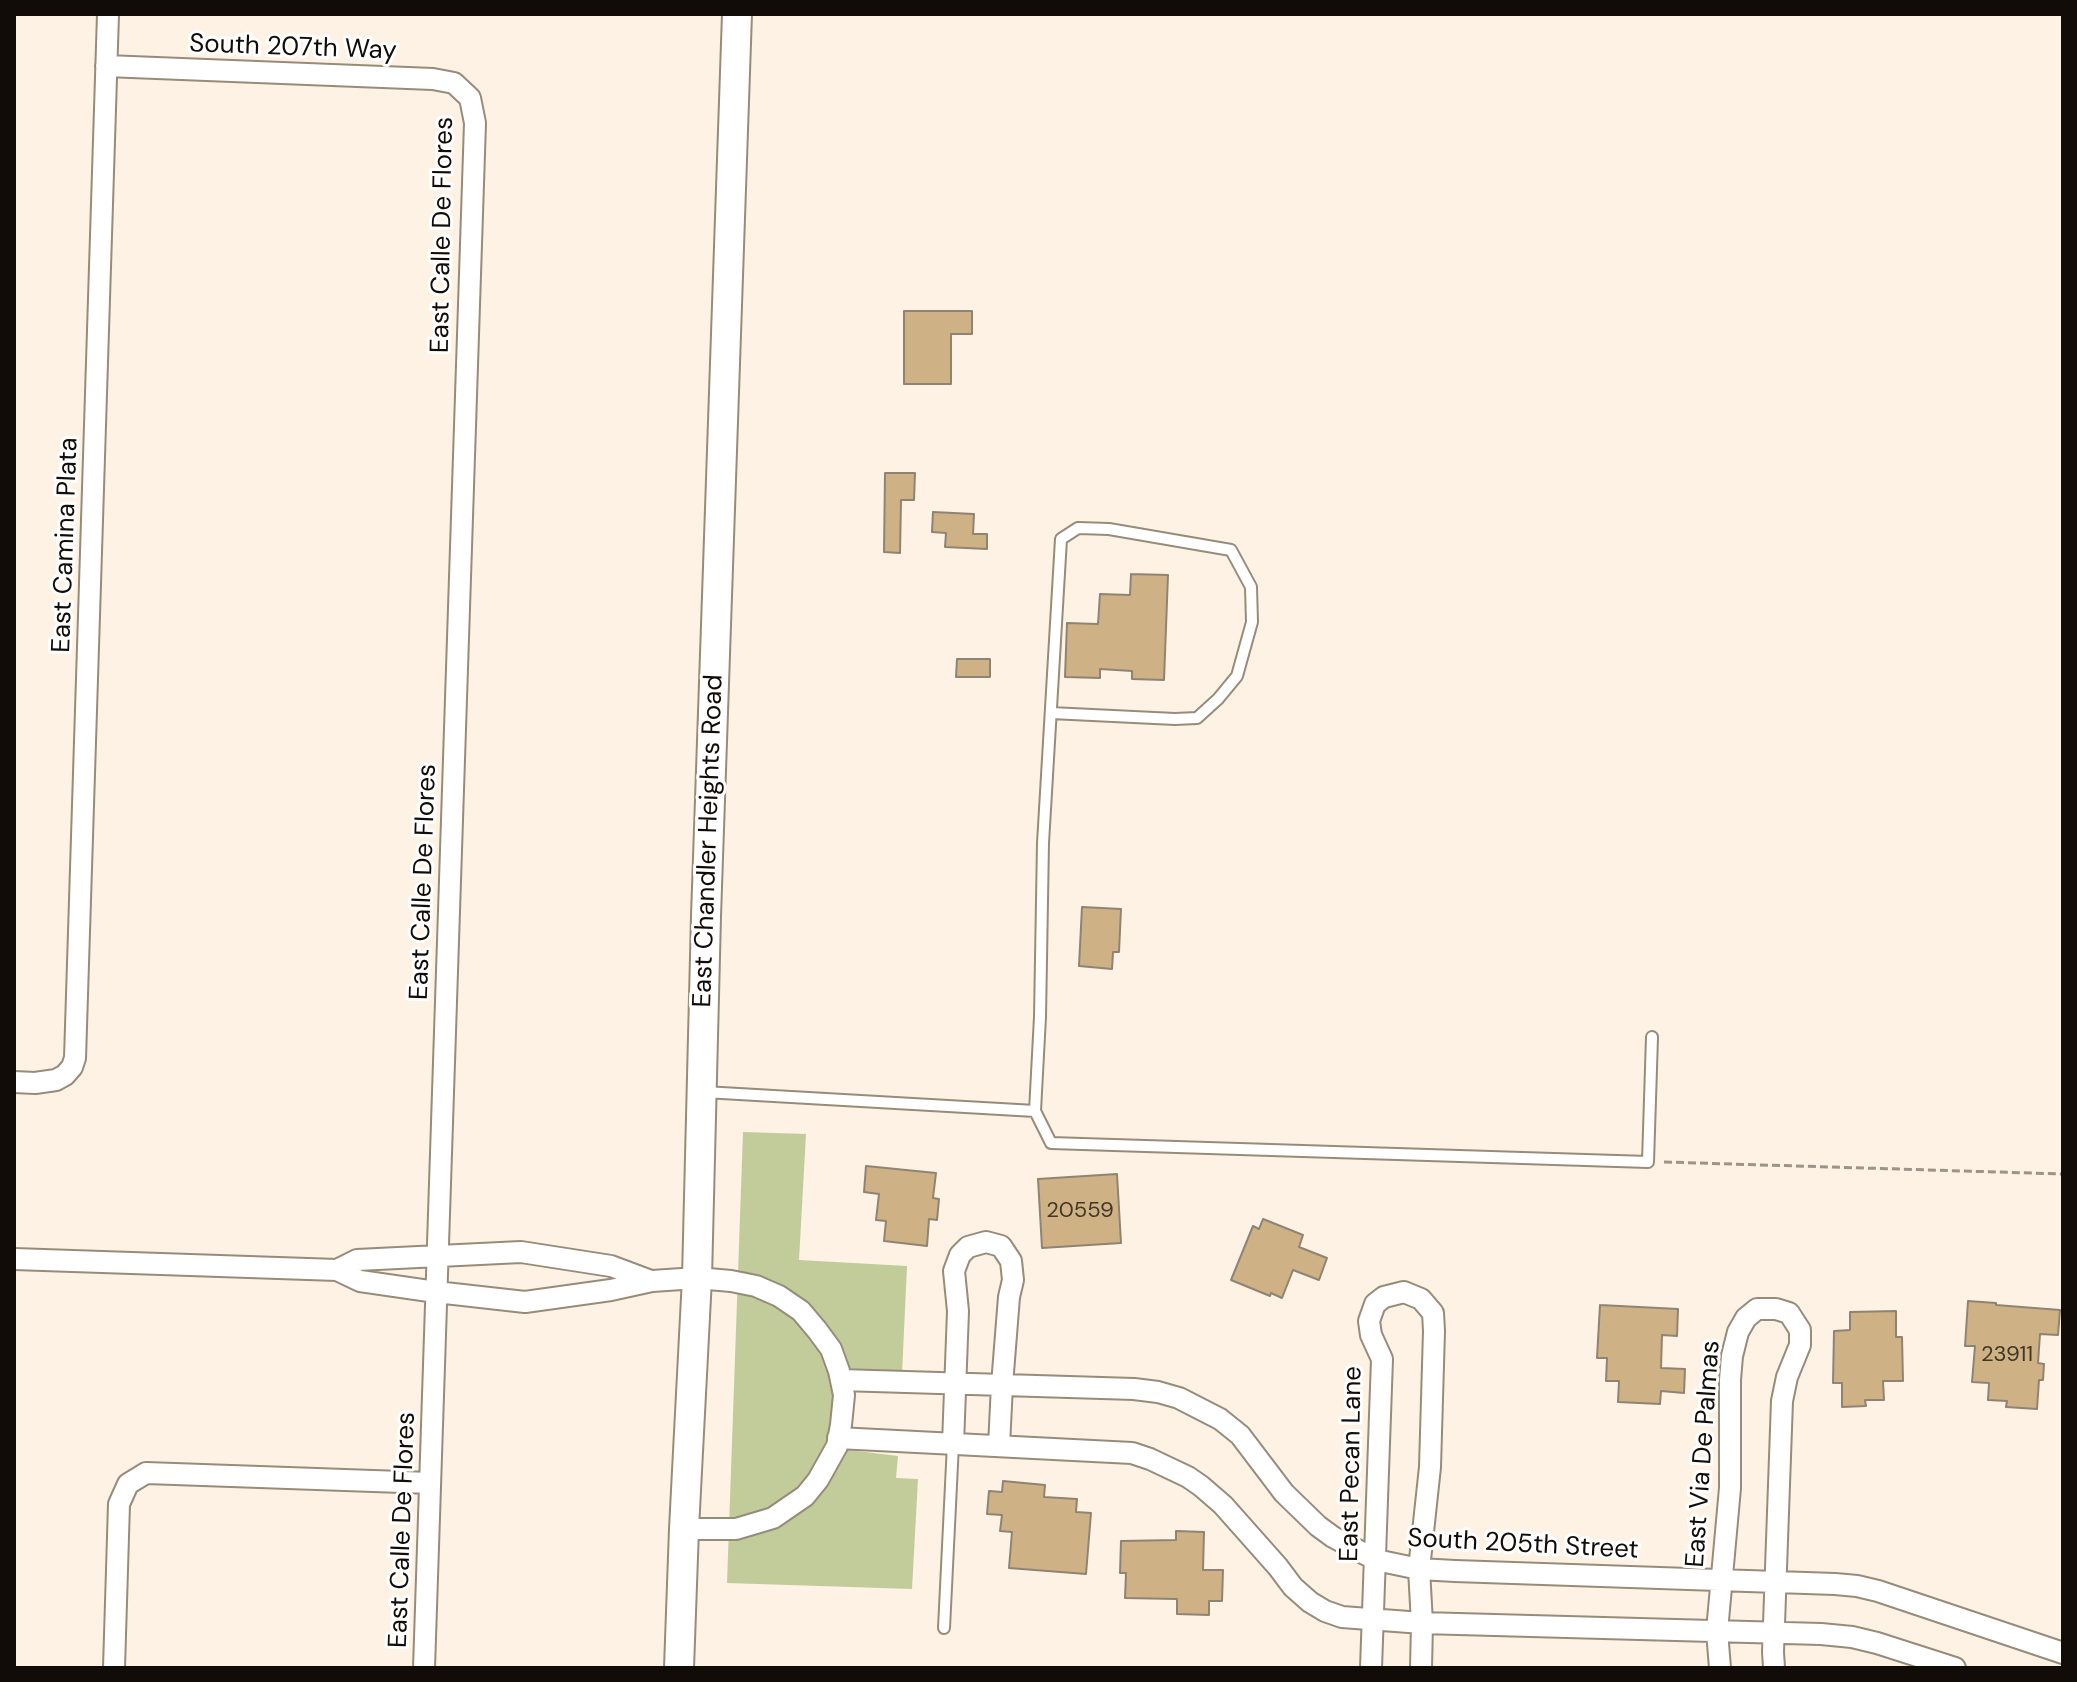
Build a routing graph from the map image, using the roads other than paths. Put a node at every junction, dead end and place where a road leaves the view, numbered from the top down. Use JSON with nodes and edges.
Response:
{"nodes":[{"id":1,"x":108,"y":14,"type":"edge"},
{"id":2,"x":737,"y":14,"type":"edge"},
{"id":3,"x":106,"y":66,"type":"junction"},
{"id":4,"x":470,"y":98,"type":"joint"},
{"id":5,"x":1051,"y":713,"type":"junction"},
{"id":6,"x":1652,"y":1037,"type":"dead end"},
{"id":7,"x":14,"y":1082,"type":"edge"},
{"id":8,"x":702,"y":1092,"type":"junction"},
{"id":9,"x":1035,"y":1111,"type":"junction"},
{"id":10,"x":437,"y":1257,"type":"junction"},
{"id":11,"x":14,"y":1259,"type":"edge"},
{"id":12,"x":337,"y":1270,"type":"junction"},
{"id":13,"x":697,"y":1278,"type":"junction"},
{"id":14,"x":652,"y":1281,"type":"junction"},
{"id":15,"x":436,"y":1292,"type":"junction"},
{"id":16,"x":841,"y":1380,"type":"junction"},
{"id":17,"x":955,"y":1384,"type":"junction"},
{"id":18,"x":1002,"y":1385,"type":"junction"},
{"id":19,"x":838,"y":1438,"type":"junction"},
{"id":20,"x":953,"y":1444,"type":"junction"},
{"id":21,"x":999,"y":1446,"type":"junction"},
{"id":22,"x":430,"y":1483,"type":"junction"},
{"id":23,"x":684,"y":1529,"type":"junction"},
{"id":24,"x":1376,"y":1560,"type":"junction"},
{"id":25,"x":1419,"y":1569,"type":"junction"},
{"id":26,"x":1721,"y":1581,"type":"junction"},
{"id":27,"x":1776,"y":1582,"type":"junction"},
{"id":28,"x":1372,"y":1620,"type":"junction"},
{"id":29,"x":1422,"y":1623,"type":"junction"},
{"id":30,"x":944,"y":1628,"type":"dead end"},
{"id":31,"x":1717,"y":1631,"type":"junction"},
{"id":32,"x":1774,"y":1632,"type":"junction"},
{"id":33,"x":2063,"y":1653,"type":"edge"},
{"id":34,"x":114,"y":1668,"type":"edge"},
{"id":35,"x":424,"y":1668,"type":"edge"},
{"id":36,"x":679,"y":1668,"type":"edge"},
{"id":37,"x":1371,"y":1668,"type":"edge"},
{"id":38,"x":1421,"y":1668,"type":"edge"},
{"id":39,"x":1720,"y":1668,"type":"edge"},
{"id":40,"x":1774,"y":1668,"type":"edge"},
{"id":41,"x":1955,"y":1668,"type":"edge"}],
"edges":[{"from":1,"to":3,"type":"street","name":"East Camina Plata"},
{"from":2,"to":8,"type":"main road","name":"East Chandler Heights Road"},
{"from":3,"to":4,"type":"street","name":"South 207th Way"},
{"from":3,"to":7,"type":"street","name":"East Camina Plata"},
{"from":4,"to":10,"type":"street","name":"East Calle De Flores"},
{"from":5,"to":5,"type":"lane"},
{"from":5,"to":9,"type":"lane"},
{"from":6,"to":9,"type":"lane"},
{"from":8,"to":9,"type":"lane"},
{"from":8,"to":13,"type":"main road","name":"East Chandler Heights Road"},
{"from":10,"to":12,"type":"street"},
{"from":10,"to":14,"type":"street"},
{"from":10,"to":15,"type":"street","name":"East Calle De Flores"},
{"from":11,"to":12,"type":"street"},
{"from":12,"to":15,"type":"street"},
{"from":13,"to":14,"type":"street"},
{"from":13,"to":16,"type":"street"},
{"from":13,"to":23,"type":"main road","name":"East Chandler Heights Road"},
{"from":14,"to":15,"type":"street"},
{"from":15,"to":22,"type":"street","name":"East Calle De Flores"},
{"from":16,"to":17,"type":"street","name":"South 205th Street"},
{"from":16,"to":19,"type":"street"},
{"from":17,"to":18,"type":"street","name":"South 205th Street"},
{"from":17,"to":18,"type":"street"},
{"from":17,"to":20,"type":"street"},
{"from":18,"to":21,"type":"street"},
{"from":18,"to":24,"type":"street","name":"South 205th Street"},
{"from":19,"to":20,"type":"street"},
{"from":19,"to":23,"type":"street"},
{"from":20,"to":21,"type":"street"},
{"from":20,"to":30,"type":"lane"},
{"from":21,"to":28,"type":"street"},
{"from":22,"to":34,"type":"street"},
{"from":22,"to":35,"type":"street","name":"East Calle De Flores"},
{"from":23,"to":36,"type":"main road","name":"East Chandler Heights Road"},
{"from":24,"to":25,"type":"street","name":"South 205th Street"},
{"from":24,"to":25,"type":"street","name":"East Pecan Lane"},
{"from":24,"to":28,"type":"street","name":"East Pecan Lane"},
{"from":25,"to":26,"type":"street","name":"South 205th Street"},
{"from":25,"to":29,"type":"street","name":"East Pecan Lane"},
{"from":26,"to":27,"type":"street","name":"South 205th Street"},
{"from":26,"to":27,"type":"street","name":"East Via De Palmas"},
{"from":26,"to":31,"type":"street","name":"East Via De Palmas"},
{"from":27,"to":32,"type":"street","name":"East Via De Palmas"},
{"from":27,"to":33,"type":"street","name":"South 205th Street"},
{"from":28,"to":29,"type":"street"},
{"from":28,"to":37,"type":"street","name":"East Pecan Lane"},
{"from":29,"to":31,"type":"street"},
{"from":29,"to":38,"type":"street","name":"East Pecan Lane"},
{"from":31,"to":32,"type":"street"},
{"from":31,"to":39,"type":"street","name":"East Via De Palmas"},
{"from":32,"to":40,"type":"street","name":"East Via De Palmas"},
{"from":32,"to":41,"type":"street"}]}
